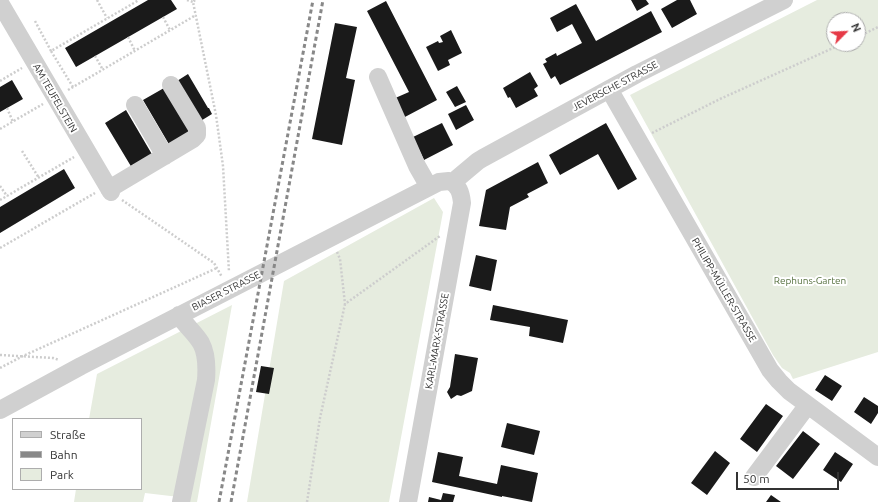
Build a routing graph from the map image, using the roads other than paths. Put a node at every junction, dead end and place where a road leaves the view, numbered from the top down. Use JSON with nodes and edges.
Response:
{"nodes":[{"id":1,"x":784,"y":0,"type":"edge"},
{"id":2,"x":0,"y":3,"type":"edge"},
{"id":3,"x":378,"y":77,"type":"dead end"},
{"id":4,"x":171,"y":85,"type":"dead end"},
{"id":5,"x":609,"y":89,"type":"junction"},
{"id":6,"x":135,"y":105,"type":"dead end"},
{"id":7,"x":165,"y":156,"type":"junction"},
{"id":8,"x":454,"y":182,"type":"junction"},
{"id":9,"x":429,"y":187,"type":"junction"},
{"id":10,"x":179,"y":315,"type":"junction"},
{"id":11,"x":807,"y":406,"type":"junction"},
{"id":12,"x":0,"y":410,"type":"edge"},
{"id":13,"x":878,"y":456,"type":"edge"},
{"id":14,"x":754,"y":478,"type":"dead end"},
{"id":15,"x":181,"y":502,"type":"edge"},
{"id":16,"x":408,"y":502,"type":"edge"}],
"edges":[{"from":1,"to":5,"type":"street","name":"JEVERSCHE STRASSE"},
{"from":2,"to":7,"type":"street","name":"AM TEUFELSTEIN"},
{"from":3,"to":9,"type":"street"},
{"from":4,"to":7,"type":"street"},
{"from":5,"to":8,"type":"street","name":"JEVERSCHE STRASSE"},
{"from":5,"to":11,"type":"street","name":"PHILIPP-MÜLLER-STRASSE"},
{"from":6,"to":7,"type":"street"},
{"from":8,"to":9,"type":"street","name":"BIASER STRASSE"},
{"from":8,"to":16,"type":"street","name":"KARL-MARX-STRASSE"},
{"from":9,"to":10,"type":"street","name":"BIASER STRASSE"},
{"from":10,"to":12,"type":"street","name":"BIASER STRASSE"},
{"from":10,"to":15,"type":"street"},
{"from":11,"to":13,"type":"street","name":"PHILIPP-MÜLLER-STRASSE"},
{"from":11,"to":14,"type":"street"}]}
